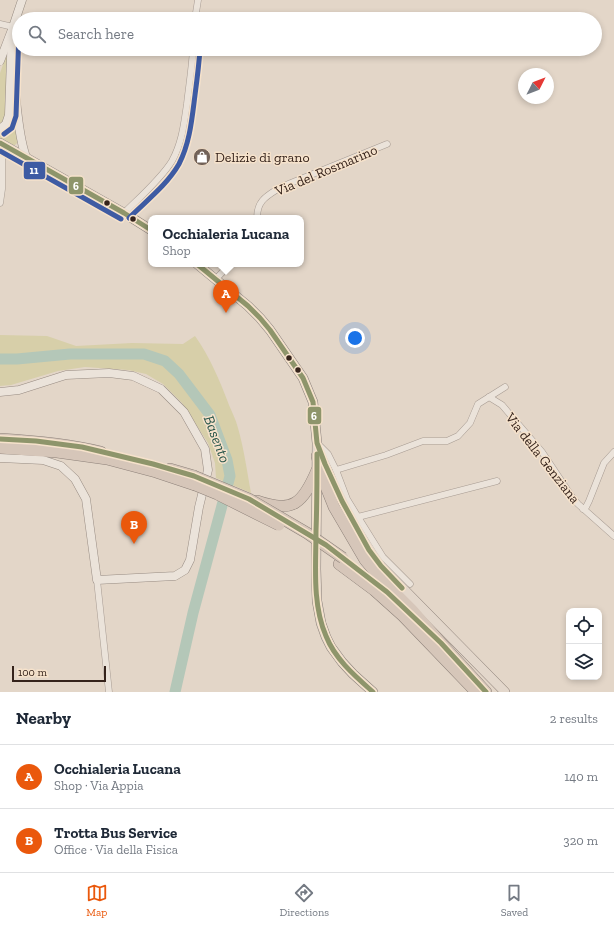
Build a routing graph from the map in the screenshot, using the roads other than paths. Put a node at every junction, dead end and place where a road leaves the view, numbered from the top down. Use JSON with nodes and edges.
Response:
{"nodes":[{"id":1,"x":22,"y":0,"type":"edge"},
{"id":2,"x":198,"y":0,"type":"edge"},
{"id":3,"x":18,"y":12,"type":"edge"},
{"id":4,"x":196,"y":12,"type":"edge"},
{"id":5,"x":0,"y":24,"type":"edge"},
{"id":6,"x":12,"y":28,"type":"edge"},
{"id":7,"x":12,"y":31,"type":"edge"},
{"id":8,"x":12,"y":56,"type":"edge"},
{"id":9,"x":192,"y":56,"type":"edge"},
{"id":10,"x":0,"y":61,"type":"edge"},
{"id":11,"x":12,"y":62,"type":"junction"},
{"id":12,"x":0,"y":129,"type":"edge"},
{"id":13,"x":1,"y":143,"type":"edge"},
{"id":14,"x":387,"y":144,"type":"dead end"},
{"id":15,"x":26,"y":157,"type":"junction"},
{"id":16,"x":0,"y":203,"type":"edge"},
{"id":17,"x":124,"y":213,"type":"junction"},
{"id":18,"x":258,"y":215,"type":"edge"},
{"id":19,"x":148,"y":228,"type":"edge"},
{"id":20,"x":201,"y":267,"type":"edge"},
{"id":21,"x":227,"y":267,"type":"edge"},
{"id":22,"x":216,"y":279,"type":"junction"},
{"id":23,"x":504,"y":387,"type":"dead end"},
{"id":24,"x":0,"y":392,"type":"edge"},
{"id":25,"x":489,"y":397,"type":"junction"},
{"id":26,"x":0,"y":439,"type":"edge"},
{"id":27,"x":317,"y":443,"type":"junction"},
{"id":28,"x":0,"y":448,"type":"edge"},
{"id":29,"x":614,"y":452,"type":"edge"},
{"id":30,"x":317,"y":456,"type":"junction"},
{"id":31,"x":0,"y":458,"type":"edge"},
{"id":32,"x":317,"y":470,"type":"junction"},
{"id":33,"x":336,"y":470,"type":"junction"},
{"id":34,"x":194,"y":480,"type":"junction"},
{"id":35,"x":497,"y":481,"type":"dead end"},
{"id":36,"x":249,"y":499,"type":"junction"},
{"id":37,"x":583,"y":509,"type":"junction"},
{"id":38,"x":358,"y":517,"type":"junction"},
{"id":39,"x":614,"y":536,"type":"edge"},
{"id":40,"x":341,"y":561,"type":"junction"},
{"id":41,"x":97,"y":580,"type":"junction"},
{"id":42,"x":410,"y":584,"type":"dead end"},
{"id":43,"x":438,"y":646,"type":"junction"},
{"id":44,"x":109,"y":692,"type":"edge"},
{"id":45,"x":373,"y":692,"type":"edge"},
{"id":46,"x":470,"y":692,"type":"edge"},
{"id":47,"x":476,"y":692,"type":"edge"},
{"id":48,"x":486,"y":692,"type":"edge"},
{"id":49,"x":505,"y":692,"type":"edge"}],
"edges":[{"from":1,"to":3,"type":"street"},
{"from":2,"to":4,"type":"street"},
{"from":5,"to":6,"type":"street"},
{"from":7,"to":10,"type":"street"},
{"from":8,"to":11,"type":"street"},
{"from":9,"to":17,"type":"street"},
{"from":11,"to":12,"type":"street"},
{"from":11,"to":15,"type":"street"},
{"from":13,"to":15,"type":"main road"},
{"from":13,"to":16,"type":"street"},
{"from":14,"to":18,"type":"street","name":"Via del Rosmarino"},
{"from":15,"to":17,"type":"main road"},
{"from":17,"to":19,"type":"main road"},
{"from":20,"to":22,"type":"main road"},
{"from":21,"to":22,"type":"street"},
{"from":22,"to":27,"type":"main road"},
{"from":23,"to":25,"type":"street"},
{"from":24,"to":41,"type":"street"},
{"from":25,"to":33,"type":"street"},
{"from":25,"to":37,"type":"street","name":"Via della Genziana"},
{"from":26,"to":34,"type":"highway"},
{"from":27,"to":30,"type":"main road"},
{"from":27,"to":33,"type":"street"},
{"from":27,"to":49,"type":"main road"},
{"from":28,"to":34,"type":"highway"},
{"from":29,"to":37,"type":"street","name":"Via della Genziana"},
{"from":30,"to":32,"type":"main road"},
{"from":30,"to":43,"type":"highway"},
{"from":31,"to":41,"type":"street"},
{"from":32,"to":36,"type":"highway","bridge":true},
{"from":32,"to":45,"type":"main road"},
{"from":33,"to":38,"type":"street"},
{"from":34,"to":36,"type":"highway","bridge":true},
{"from":34,"to":40,"type":"highway","bridge":true},
{"from":35,"to":38,"type":"street"},
{"from":36,"to":40,"type":"highway","bridge":true},
{"from":37,"to":39,"type":"street"},
{"from":38,"to":42,"type":"street"},
{"from":40,"to":43,"type":"highway"},
{"from":41,"to":44,"type":"street"},
{"from":43,"to":46,"type":"highway"},
{"from":43,"to":47,"type":"highway"},
{"from":43,"to":48,"type":"highway"}]}
